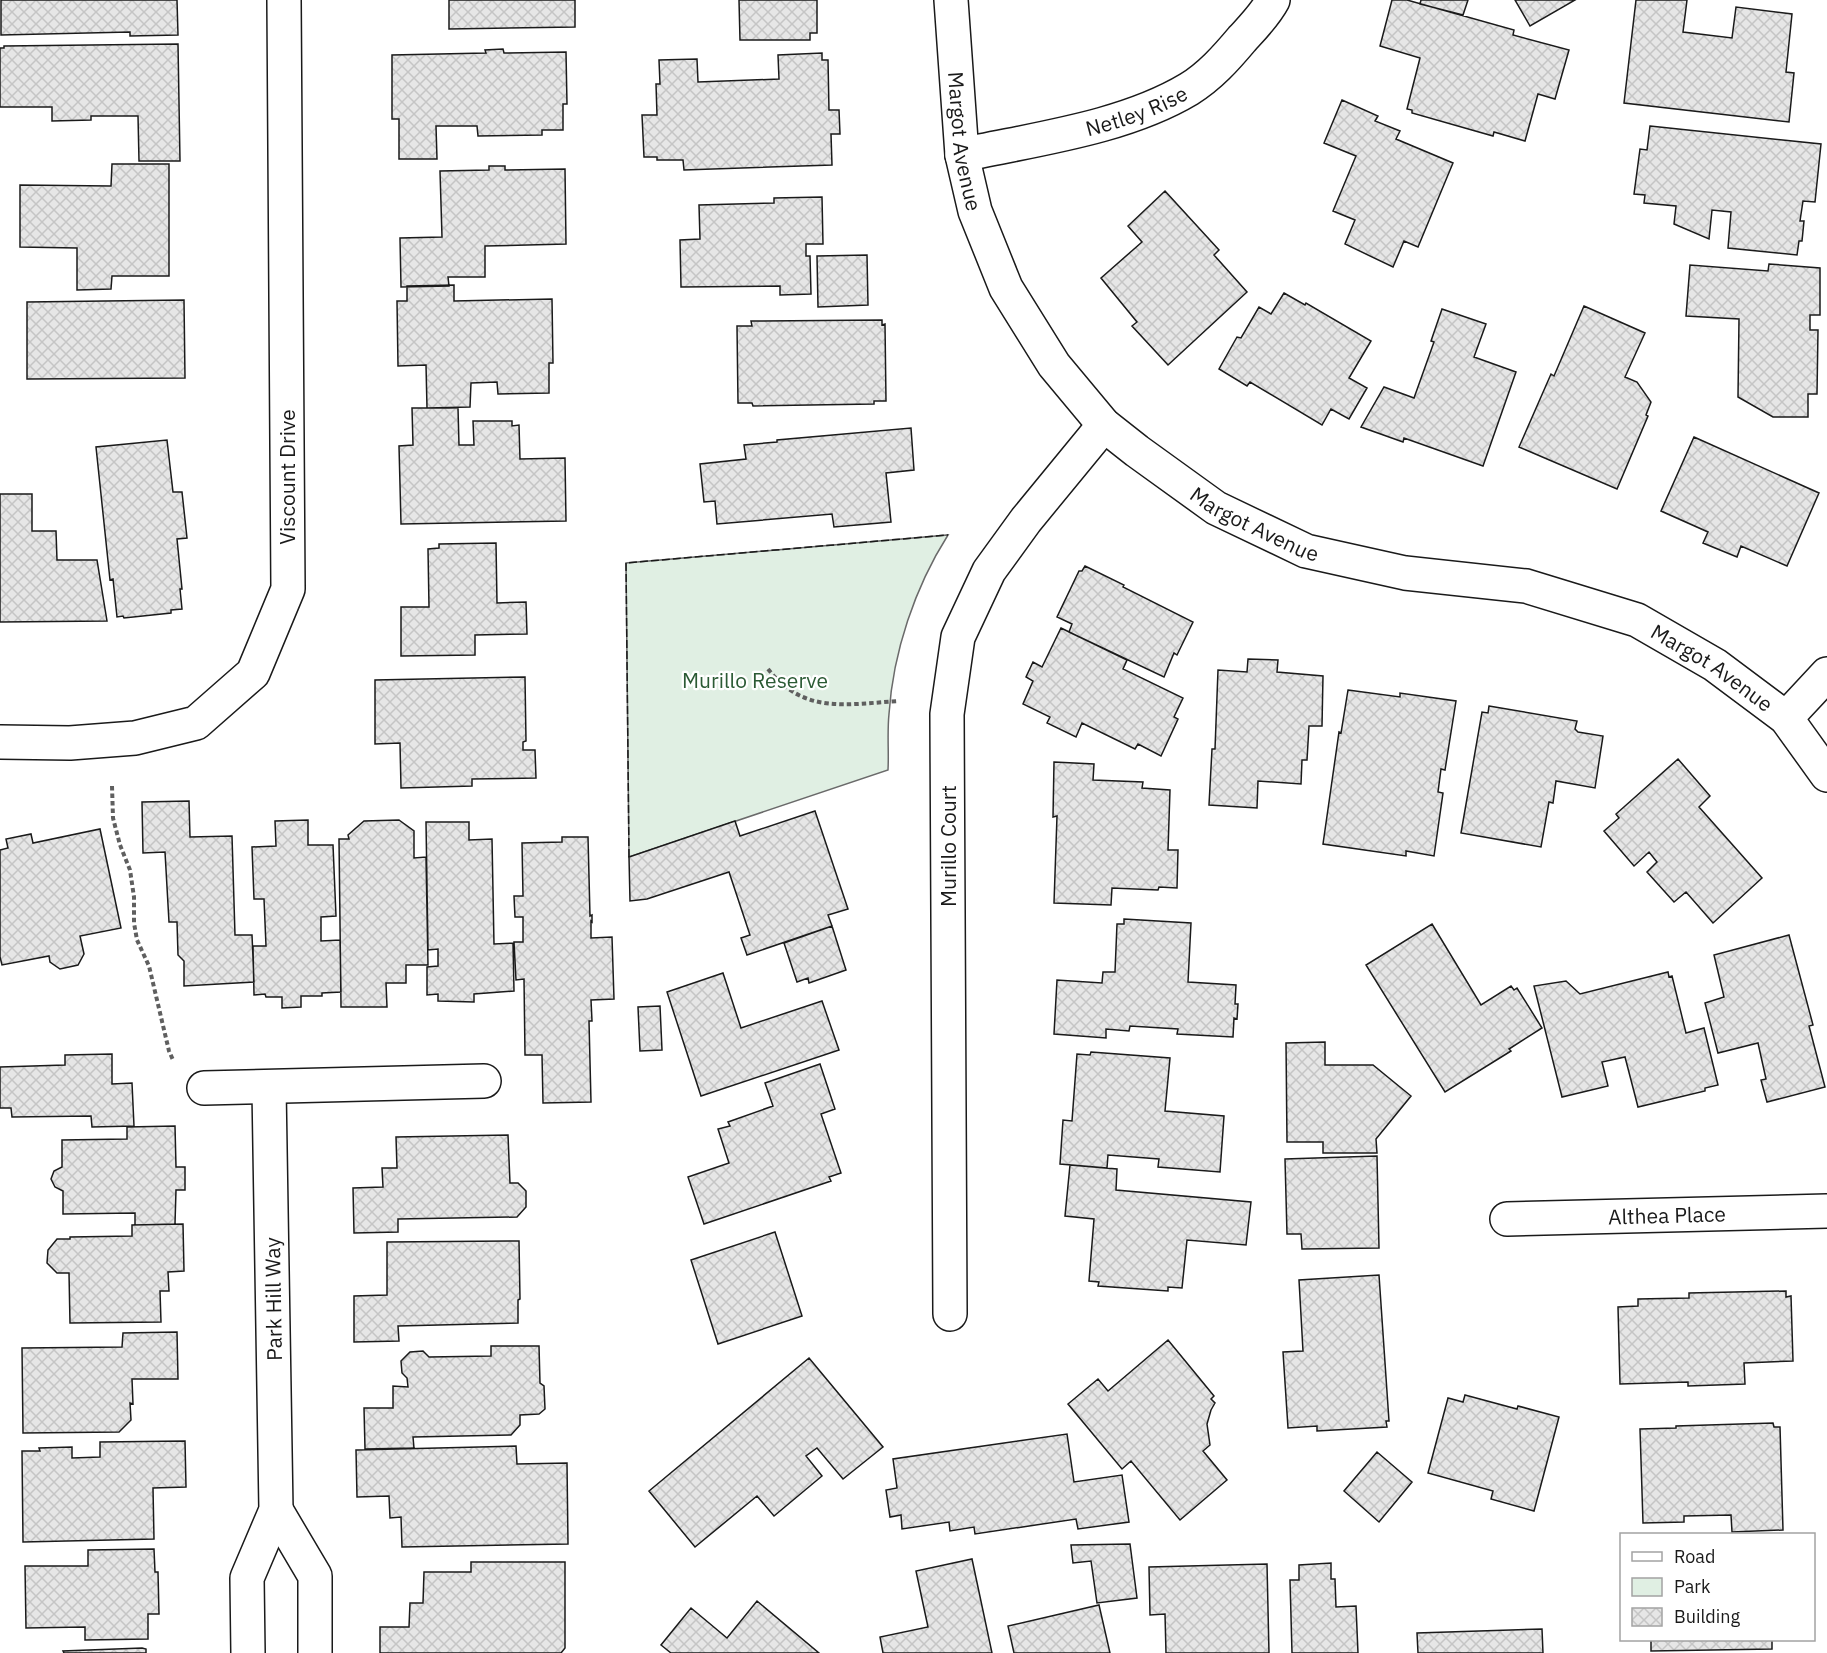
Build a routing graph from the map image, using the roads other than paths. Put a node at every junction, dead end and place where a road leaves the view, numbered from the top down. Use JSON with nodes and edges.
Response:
{"nodes":[{"id":1,"x":284,"y":0,"type":"edge"},
{"id":2,"x":951,"y":0,"type":"edge"},
{"id":3,"x":1273,"y":0,"type":"edge"},
{"id":4,"x":962,"y":155,"type":"junction"},
{"id":5,"x":1104,"y":425,"type":"junction"},
{"id":6,"x":1827,"y":675,"type":"edge"},
{"id":7,"x":1786,"y":718,"type":"junction"},
{"id":8,"x":0,"y":742,"type":"edge"},
{"id":9,"x":1827,"y":775,"type":"edge"},
{"id":10,"x":484,"y":1081,"type":"dead end"},
{"id":11,"x":204,"y":1088,"type":"road end"},
{"id":12,"x":269,"y":1088,"type":"junction"},
{"id":13,"x":1827,"y":1211,"type":"edge"},
{"id":14,"x":1507,"y":1219,"type":"dead end"},
{"id":15,"x":950,"y":1314,"type":"dead end"},
{"id":16,"x":276,"y":1510,"type":"junction"},
{"id":17,"x":248,"y":1653,"type":"edge"},
{"id":18,"x":315,"y":1653,"type":"edge"}],
"edges":[{"from":1,"to":8,"type":"street","name":"Viscount Drive"},
{"from":2,"to":4,"type":"street","name":"Margot Avenue"},
{"from":3,"to":4,"type":"street","name":"Netley Rise"},
{"from":4,"to":5,"type":"street","name":"Margot Avenue"},
{"from":5,"to":7,"type":"street","name":"Margot Avenue"},
{"from":5,"to":15,"type":"street","name":"Murillo Court"},
{"from":6,"to":7,"type":"street"},
{"from":7,"to":9,"type":"street","name":"Margot Avenue"},
{"from":10,"to":12,"type":"street"},
{"from":11,"to":12,"type":"street"},
{"from":12,"to":16,"type":"street","name":"Park Hill Way"},
{"from":13,"to":14,"type":"street","name":"Althea Place"},
{"from":16,"to":17,"type":"street","name":"Park Hill Way"},
{"from":16,"to":18,"type":"street","name":"Park Hill Way"}]}
